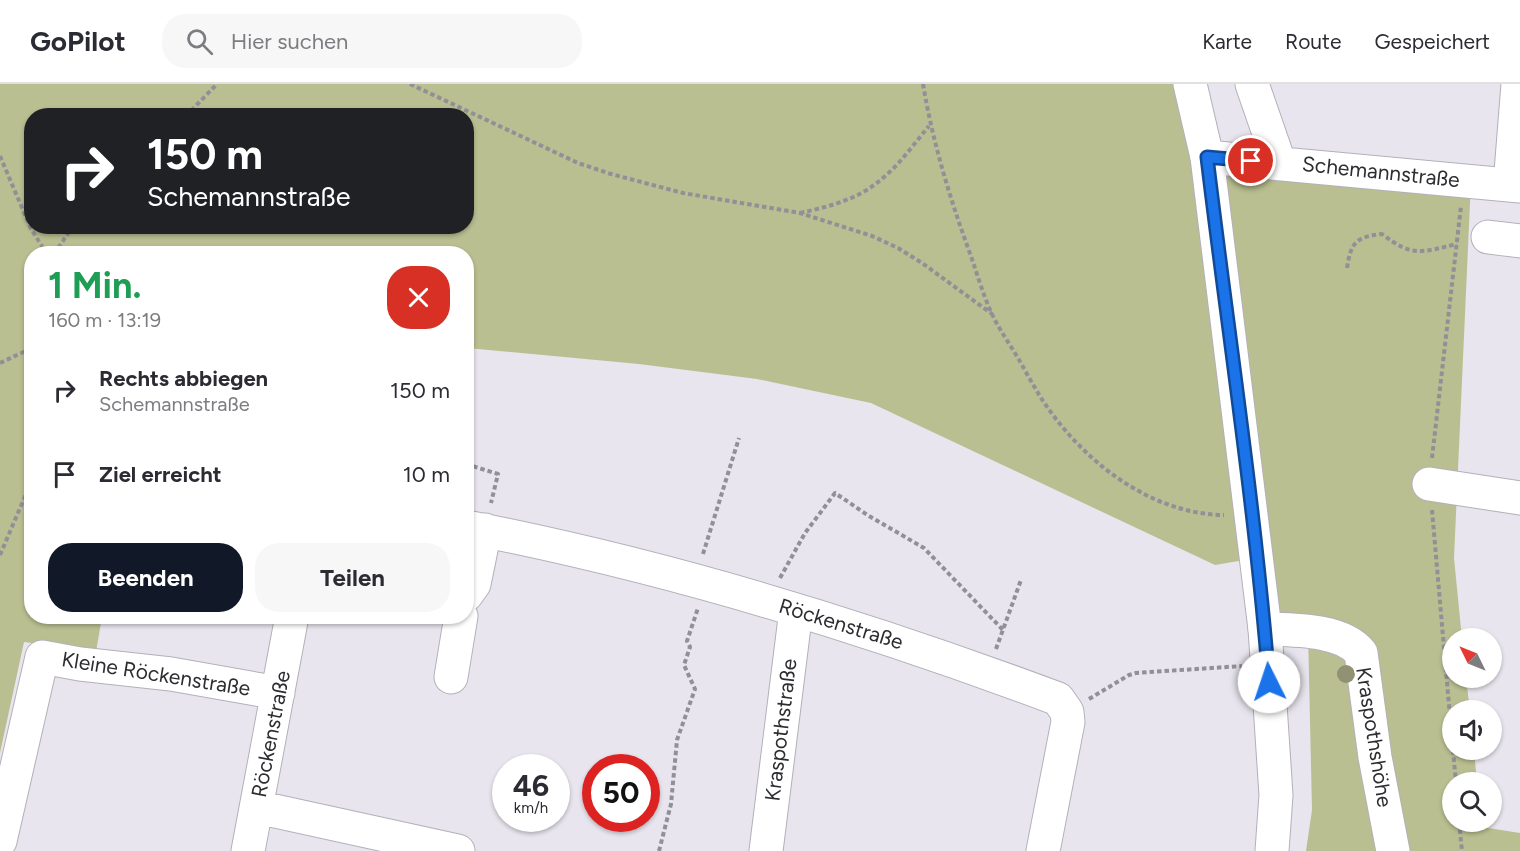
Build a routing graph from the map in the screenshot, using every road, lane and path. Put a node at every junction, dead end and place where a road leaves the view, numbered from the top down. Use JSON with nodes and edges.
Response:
{"nodes":[{"id":1,"x":217,"y":84,"type":"edge"},
{"id":2,"x":410,"y":84,"type":"edge"},
{"id":3,"x":923,"y":84,"type":"edge"},
{"id":4,"x":1190,"y":84,"type":"edge"},
{"id":5,"x":1252,"y":84,"type":"edge"},
{"id":6,"x":1518,"y":84,"type":"edge"},
{"id":7,"x":194,"y":108,"type":"edge"},
{"id":8,"x":461,"y":108,"type":"edge"},
{"id":9,"x":474,"y":114,"type":"edge"},
{"id":10,"x":930,"y":126,"type":"junction"},
{"id":11,"x":0,"y":156,"type":"edge"},
{"id":12,"x":1207,"y":157,"type":"junction"},
{"id":13,"x":1279,"y":162,"type":"junction"},
{"id":14,"x":1463,"y":180,"type":"junction"},
{"id":15,"x":1515,"y":186,"type":"edge"},
{"id":16,"x":24,"y":213,"type":"edge"},
{"id":17,"x":800,"y":213,"type":"junction"},
{"id":18,"x":1473,"y":241,"type":"junction"},
{"id":19,"x":1520,"y":241,"type":"edge"},
{"id":20,"x":1347,"y":268,"type":"dead end"},
{"id":21,"x":992,"y":314,"type":"junction"},
{"id":22,"x":24,"y":352,"type":"edge"},
{"id":23,"x":0,"y":363,"type":"edge"},
{"id":24,"x":739,"y":438,"type":"dead end"},
{"id":25,"x":474,"y":466,"type":"edge"},
{"id":26,"x":1429,"y":484,"type":"junction"},
{"id":27,"x":1520,"y":498,"type":"edge"},
{"id":28,"x":24,"y":499,"type":"edge"},
{"id":29,"x":1252,"y":515,"type":"junction"},
{"id":30,"x":476,"y":529,"type":"edge"},
{"id":31,"x":0,"y":555,"type":"edge"},
{"id":32,"x":1021,"y":580,"type":"dead end"},
{"id":33,"x":700,"y":582,"type":"junction"},
{"id":34,"x":474,"y":584,"type":"edge"},
{"id":35,"x":782,"y":606,"type":"junction"},
{"id":36,"x":291,"y":624,"type":"edge"},
{"id":37,"x":460,"y":624,"type":"edge"},
{"id":38,"x":1266,"y":629,"type":"junction"},
{"id":39,"x":1003,"y":630,"type":"junction"},
{"id":40,"x":1267,"y":663,"type":"junction"},
{"id":41,"x":988,"y":673,"type":"junction"},
{"id":42,"x":451,"y":677,"type":"dead end"},
{"id":43,"x":278,"y":693,"type":"junction"},
{"id":44,"x":1448,"y":700,"type":"edge"},
{"id":45,"x":1067,"y":711,"type":"junction"},
{"id":46,"x":257,"y":807,"type":"junction"},
{"id":47,"x":1460,"y":832,"type":"edge"},
{"id":48,"x":0,"y":841,"type":"edge"},
{"id":49,"x":248,"y":851,"type":"edge"},
{"id":50,"x":458,"y":851,"type":"edge"},
{"id":51,"x":659,"y":851,"type":"edge"},
{"id":52,"x":766,"y":851,"type":"edge"},
{"id":53,"x":1043,"y":851,"type":"edge"},
{"id":54,"x":1272,"y":851,"type":"edge"},
{"id":55,"x":1393,"y":851,"type":"edge"},
{"id":56,"x":1462,"y":851,"type":"edge"}],
"edges":[{"from":1,"to":7,"type":"path"},
{"from":2,"to":8,"type":"path"},
{"from":3,"to":10,"type":"path"},
{"from":4,"to":12,"type":"street"},
{"from":5,"to":13,"type":"street"},
{"from":6,"to":15,"type":"street"},
{"from":9,"to":17,"type":"path"},
{"from":10,"to":17,"type":"path"},
{"from":10,"to":21,"type":"path"},
{"from":11,"to":16,"type":"path"},
{"from":12,"to":13,"type":"street","name":"Schemannstraße"},
{"from":12,"to":29,"type":"street"},
{"from":13,"to":14,"type":"street","name":"Schemannstraße"},
{"from":14,"to":15,"type":"street","name":"Schemannstraße"},
{"from":14,"to":18,"type":"path"},
{"from":17,"to":21,"type":"path"},
{"from":18,"to":19,"type":"street"},
{"from":18,"to":20,"type":"path"},
{"from":18,"to":26,"type":"path"},
{"from":21,"to":29,"type":"path"},
{"from":22,"to":23,"type":"path"},
{"from":24,"to":33,"type":"path"},
{"from":25,"to":30,"type":"path"},
{"from":26,"to":27,"type":"street"},
{"from":26,"to":44,"type":"path"},
{"from":28,"to":31,"type":"path"},
{"from":29,"to":38,"type":"street"},
{"from":30,"to":33,"type":"street","name":"Röckenstraße"},
{"from":30,"to":34,"type":"street"},
{"from":32,"to":39,"type":"path"},
{"from":33,"to":35,"type":"street","name":"Röckenstraße"},
{"from":33,"to":51,"type":"path"},
{"from":35,"to":39,"type":"path"},
{"from":35,"to":41,"type":"street","name":"Röckenstraße"},
{"from":35,"to":52,"type":"street","name":"Kraspothstraße"},
{"from":36,"to":43,"type":"street","name":"Röckenstraße"},
{"from":37,"to":42,"type":"street"},
{"from":38,"to":40,"type":"street"},
{"from":38,"to":55,"type":"street","name":"Kraspothshöhe"},
{"from":39,"to":41,"type":"path"},
{"from":40,"to":45,"type":"path"},
{"from":40,"to":54,"type":"street"},
{"from":41,"to":45,"type":"street","name":"Röckenstraße"},
{"from":43,"to":46,"type":"street","name":"Röckenstraße"},
{"from":43,"to":48,"type":"street","name":"Kleine Röckenstraße"},
{"from":45,"to":53,"type":"street"},
{"from":46,"to":49,"type":"street","name":"Röckenstraße"},
{"from":46,"to":50,"type":"street"},
{"from":47,"to":56,"type":"path"}]}
